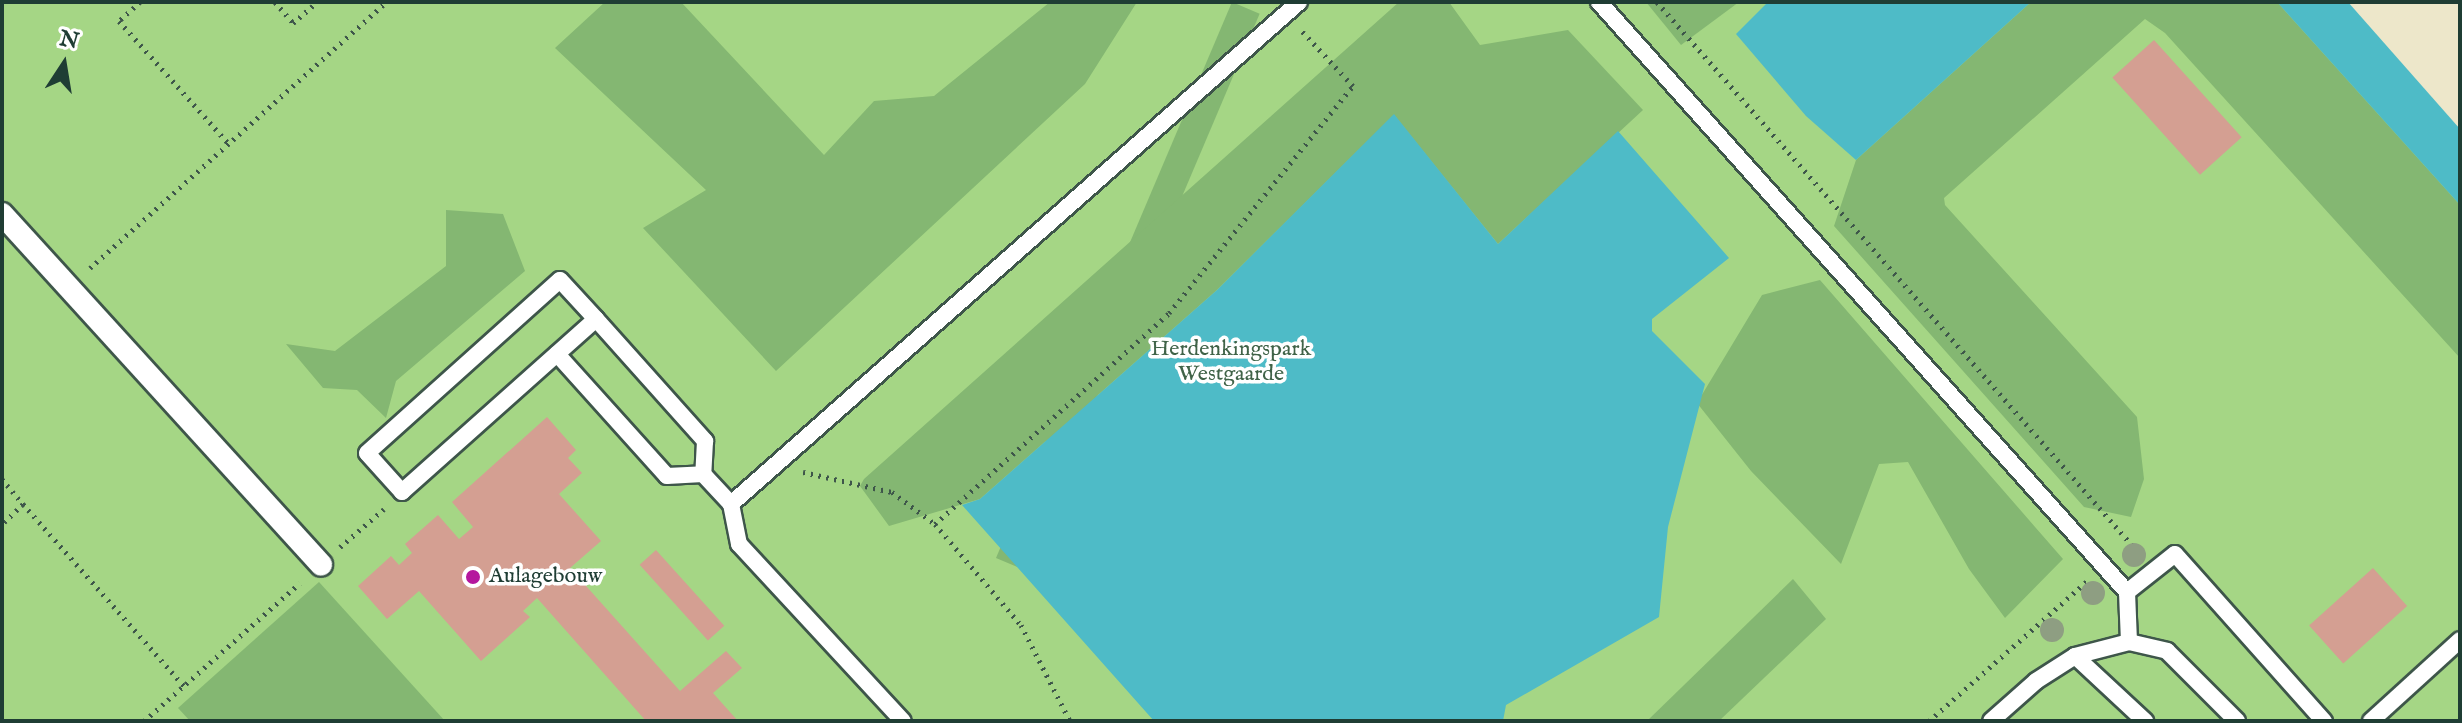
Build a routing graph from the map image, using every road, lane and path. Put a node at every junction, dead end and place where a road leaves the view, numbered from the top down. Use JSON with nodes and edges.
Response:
{"nodes":[{"id":1,"x":140,"y":2,"type":"edge"},
{"id":2,"x":275,"y":2,"type":"edge"},
{"id":3,"x":317,"y":2,"type":"edge"},
{"id":4,"x":386,"y":2,"type":"edge"},
{"id":5,"x":1299,"y":2,"type":"edge"},
{"id":6,"x":1599,"y":2,"type":"edge"},
{"id":7,"x":1657,"y":2,"type":"edge"},
{"id":8,"x":1286,"y":14,"type":"junction"},
{"id":9,"x":229,"y":144,"type":"junction"},
{"id":10,"x":2,"y":214,"type":"edge"},
{"id":11,"x":71,"y":285,"type":"junction"},
{"id":12,"x":596,"y":319,"type":"junction"},
{"id":13,"x":557,"y":354,"type":"junction"},
{"id":14,"x":775,"y":465,"type":"junction"},
{"id":15,"x":703,"y":474,"type":"junction"},
{"id":16,"x":2,"y":479,"type":"edge"},
{"id":17,"x":402,"y":492,"type":"junction"},
{"id":18,"x":23,"y":504,"type":"junction"},
{"id":19,"x":731,"y":504,"type":"junction"},
{"id":20,"x":2,"y":524,"type":"edge"},
{"id":21,"x":935,"y":524,"type":"junction"},
{"id":22,"x":321,"y":564,"type":"junction"},
{"id":23,"x":2102,"y":567,"type":"junction"},
{"id":24,"x":2155,"y":570,"type":"junction"},
{"id":25,"x":2127,"y":592,"type":"junction"},
{"id":26,"x":2460,"y":640,"type":"edge"},
{"id":27,"x":2129,"y":642,"type":"junction"},
{"id":28,"x":2075,"y":656,"type":"junction"},
{"id":29,"x":184,"y":686,"type":"junction"},
{"id":30,"x":2376,"y":717,"type":"edge"},
{"id":31,"x":147,"y":720,"type":"edge"},
{"id":32,"x":903,"y":721,"type":"edge"},
{"id":33,"x":1070,"y":721,"type":"edge"},
{"id":34,"x":1929,"y":721,"type":"edge"},
{"id":35,"x":1991,"y":721,"type":"edge"},
{"id":36,"x":2145,"y":721,"type":"edge"},
{"id":37,"x":2237,"y":721,"type":"edge"},
{"id":38,"x":2324,"y":721,"type":"edge"}],
"edges":[{"from":1,"to":9,"type":"path"},
{"from":2,"to":3,"type":"path"},
{"from":4,"to":9,"type":"path"},
{"from":5,"to":8,"type":"lane"},
{"from":6,"to":23,"type":"lane"},
{"from":7,"to":24,"type":"path"},
{"from":8,"to":14,"type":"lane"},
{"from":8,"to":21,"type":"path"},
{"from":9,"to":11,"type":"path"},
{"from":10,"to":11,"type":"street"},
{"from":11,"to":22,"type":"street"},
{"from":12,"to":13,"type":"lane"},
{"from":12,"to":15,"type":"lane"},
{"from":12,"to":17,"type":"lane"},
{"from":13,"to":15,"type":"lane"},
{"from":13,"to":17,"type":"lane"},
{"from":14,"to":19,"type":"lane"},
{"from":14,"to":21,"type":"path"},
{"from":15,"to":19,"type":"lane"},
{"from":16,"to":18,"type":"path"},
{"from":17,"to":22,"type":"path"},
{"from":18,"to":20,"type":"path"},
{"from":18,"to":29,"type":"path"},
{"from":19,"to":32,"type":"lane"},
{"from":21,"to":33,"type":"path"},
{"from":22,"to":29,"type":"path"},
{"from":23,"to":25,"type":"lane"},
{"from":23,"to":34,"type":"path"},
{"from":24,"to":25,"type":"lane"},
{"from":24,"to":38,"type":"lane"},
{"from":25,"to":27,"type":"lane"},
{"from":26,"to":30,"type":"lane"},
{"from":27,"to":28,"type":"lane"},
{"from":27,"to":37,"type":"lane"},
{"from":28,"to":35,"type":"lane"},
{"from":28,"to":36,"type":"lane"},
{"from":29,"to":31,"type":"path"}]}
